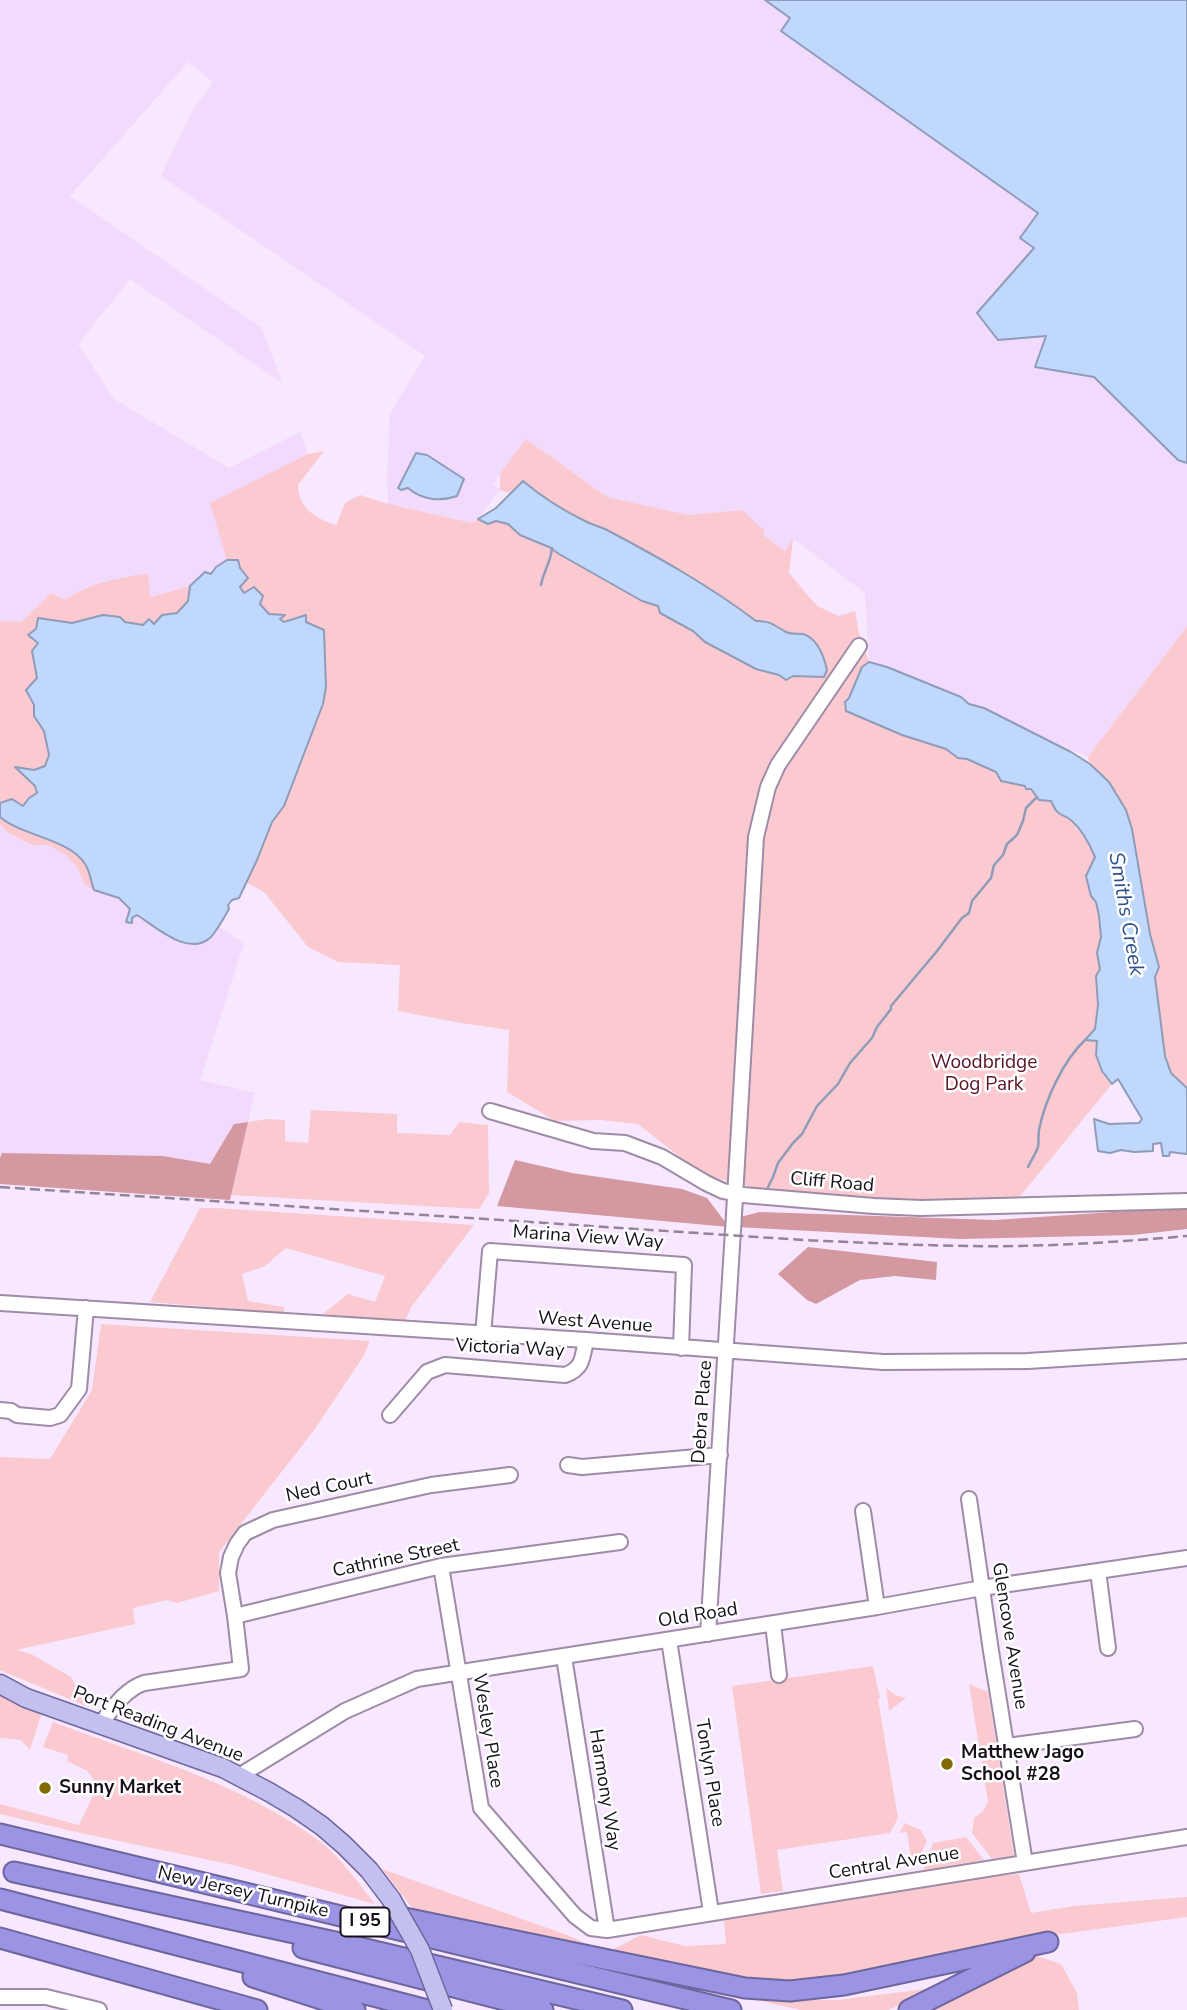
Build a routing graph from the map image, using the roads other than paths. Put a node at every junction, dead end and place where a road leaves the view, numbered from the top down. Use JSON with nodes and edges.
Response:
{"nodes":[{"id":1,"x":859,"y":646,"type":"dead end"},
{"id":2,"x":490,"y":1111,"type":"dead end"},
{"id":3,"x":734,"y":1193,"type":"junction"},
{"id":4,"x":1187,"y":1201,"type":"edge"},
{"id":5,"x":0,"y":1303,"type":"edge"},
{"id":6,"x":86,"y":1308,"type":"junction"},
{"id":7,"x":483,"y":1335,"type":"junction"},
{"id":8,"x":586,"y":1340,"type":"junction"},
{"id":9,"x":681,"y":1348,"type":"junction"},
{"id":10,"x":727,"y":1351,"type":"junction"},
{"id":11,"x":1187,"y":1351,"type":"edge"},
{"id":12,"x":0,"y":1410,"type":"edge"},
{"id":13,"x":390,"y":1415,"type":"dead end"},
{"id":14,"x":720,"y":1455,"type":"junction"},
{"id":15,"x":568,"y":1465,"type":"dead end"},
{"id":16,"x":510,"y":1475,"type":"dead end"},
{"id":17,"x":969,"y":1499,"type":"dead end"},
{"id":18,"x":863,"y":1511,"type":"dead end"},
{"id":19,"x":620,"y":1542,"type":"dead end"},
{"id":20,"x":1187,"y":1558,"type":"edge"},
{"id":21,"x":441,"y":1566,"type":"junction"},
{"id":22,"x":1098,"y":1571,"type":"junction"},
{"id":23,"x":982,"y":1588,"type":"junction"},
{"id":24,"x":877,"y":1607,"type":"junction"},
{"id":25,"x":235,"y":1616,"type":"junction"},
{"id":26,"x":773,"y":1623,"type":"junction"},
{"id":27,"x":708,"y":1634,"type":"junction"},
{"id":28,"x":668,"y":1640,"type":"junction"},
{"id":29,"x":1108,"y":1648,"type":"dead end"},
{"id":30,"x":564,"y":1657,"type":"junction"},
{"id":31,"x":458,"y":1673,"type":"junction"},
{"id":32,"x":779,"y":1675,"type":"dead end"},
{"id":33,"x":0,"y":1684,"type":"edge"},
{"id":34,"x":100,"y":1725,"type":"junction"},
{"id":35,"x":1135,"y":1728,"type":"dead end"},
{"id":36,"x":1007,"y":1746,"type":"junction"},
{"id":37,"x":239,"y":1776,"type":"junction"},
{"id":38,"x":0,"y":1834,"type":"edge"},
{"id":39,"x":1187,"y":1837,"type":"edge"},
{"id":40,"x":1025,"y":1863,"type":"junction"},
{"id":41,"x":7,"y":1870,"type":"edge"},
{"id":42,"x":0,"y":1899,"type":"edge"},
{"id":43,"x":711,"y":1912,"type":"junction"},
{"id":44,"x":358,"y":1921,"type":"junction"},
{"id":45,"x":607,"y":1930,"type":"junction"},
{"id":46,"x":137,"y":1934,"type":"junction"},
{"id":47,"x":0,"y":1938,"type":"edge"},
{"id":48,"x":0,"y":1997,"type":"edge"},
{"id":49,"x":99,"y":2010,"type":"edge"},
{"id":50,"x":257,"y":2010,"type":"edge"},
{"id":51,"x":355,"y":2010,"type":"edge"},
{"id":52,"x":427,"y":2010,"type":"edge"},
{"id":53,"x":443,"y":2010,"type":"edge"},
{"id":54,"x":543,"y":2010,"type":"edge"},
{"id":55,"x":622,"y":2010,"type":"edge"},
{"id":56,"x":731,"y":2010,"type":"edge"},
{"id":57,"x":909,"y":2010,"type":"edge"}],
"edges":[{"from":1,"to":3,"type":"street","name":"Debra Place"},
{"from":2,"to":3,"type":"street","name":"Cliff Road"},
{"from":3,"to":4,"type":"street","name":"Cliff Road"},
{"from":3,"to":10,"type":"street","name":"Debra Place"},
{"from":5,"to":6,"type":"street","name":"West Avenue"},
{"from":6,"to":7,"type":"street","name":"West Avenue"},
{"from":6,"to":12,"type":"street"},
{"from":7,"to":8,"type":"street","name":"West Avenue"},
{"from":7,"to":9,"type":"street","name":"Marina View Way"},
{"from":8,"to":9,"type":"street","name":"West Avenue"},
{"from":8,"to":13,"type":"street","name":"Victoria Way"},
{"from":9,"to":10,"type":"street","name":"West Avenue"},
{"from":10,"to":11,"type":"street","name":"West Avenue"},
{"from":10,"to":14,"type":"street","name":"Debra Place"},
{"from":14,"to":15,"type":"street"},
{"from":14,"to":27,"type":"street","name":"Debra Place"},
{"from":16,"to":25,"type":"street","name":"Ned Court"},
{"from":17,"to":23,"type":"street","name":"Glencove Avenue"},
{"from":18,"to":24,"type":"street"},
{"from":19,"to":21,"type":"street","name":"Cathrine Street"},
{"from":20,"to":22,"type":"street","name":"Old Road"},
{"from":21,"to":25,"type":"street","name":"Cathrine Street"},
{"from":21,"to":31,"type":"street","name":"Wesley Place"},
{"from":22,"to":23,"type":"street","name":"Old Road"},
{"from":22,"to":29,"type":"street"},
{"from":23,"to":24,"type":"street","name":"Old Road"},
{"from":23,"to":36,"type":"street","name":"Glencove Avenue"},
{"from":24,"to":26,"type":"street","name":"Old Road"},
{"from":25,"to":34,"type":"street"},
{"from":26,"to":27,"type":"street","name":"Old Road"},
{"from":26,"to":32,"type":"street"},
{"from":27,"to":28,"type":"street","name":"Old Road"},
{"from":28,"to":30,"type":"street","name":"Old Road"},
{"from":28,"to":43,"type":"street","name":"Tonlyn Place"},
{"from":30,"to":31,"type":"street","name":"Old Road"},
{"from":30,"to":45,"type":"street","name":"Harmony Way"},
{"from":31,"to":37,"type":"street","name":"Old Road"},
{"from":31,"to":45,"type":"street","name":"Wesley Place"},
{"from":33,"to":34,"type":"main road","name":"Port Reading Avenue"},
{"from":34,"to":37,"type":"main road","name":"Port Reading Avenue"},
{"from":35,"to":36,"type":"street"},
{"from":36,"to":40,"type":"street","name":"Glencove Avenue"},
{"from":37,"to":53,"type":"main road","name":"Port Reading Avenue","bridge":true},
{"from":38,"to":44,"type":"highway","name":"New Jersey Turnpike","number":"I 95"},
{"from":39,"to":40,"type":"street","name":"Central Avenue"},
{"from":40,"to":43,"type":"street","name":"Central Avenue"},
{"from":41,"to":54,"type":"highway","name":"New Jersey Turnpike","number":"I 95"},
{"from":41,"to":55,"type":"highway"},
{"from":42,"to":46,"type":"highway"},
{"from":43,"to":45,"type":"street","name":"Central Avenue"},
{"from":44,"to":56,"type":"highway","name":"New Jersey Turnpike","number":"I 95"},
{"from":44,"to":57,"type":"highway"},
{"from":46,"to":51,"type":"highway"},
{"from":46,"to":52,"type":"highway"},
{"from":47,"to":50,"type":"highway"},
{"from":48,"to":49,"type":"street"}]}
